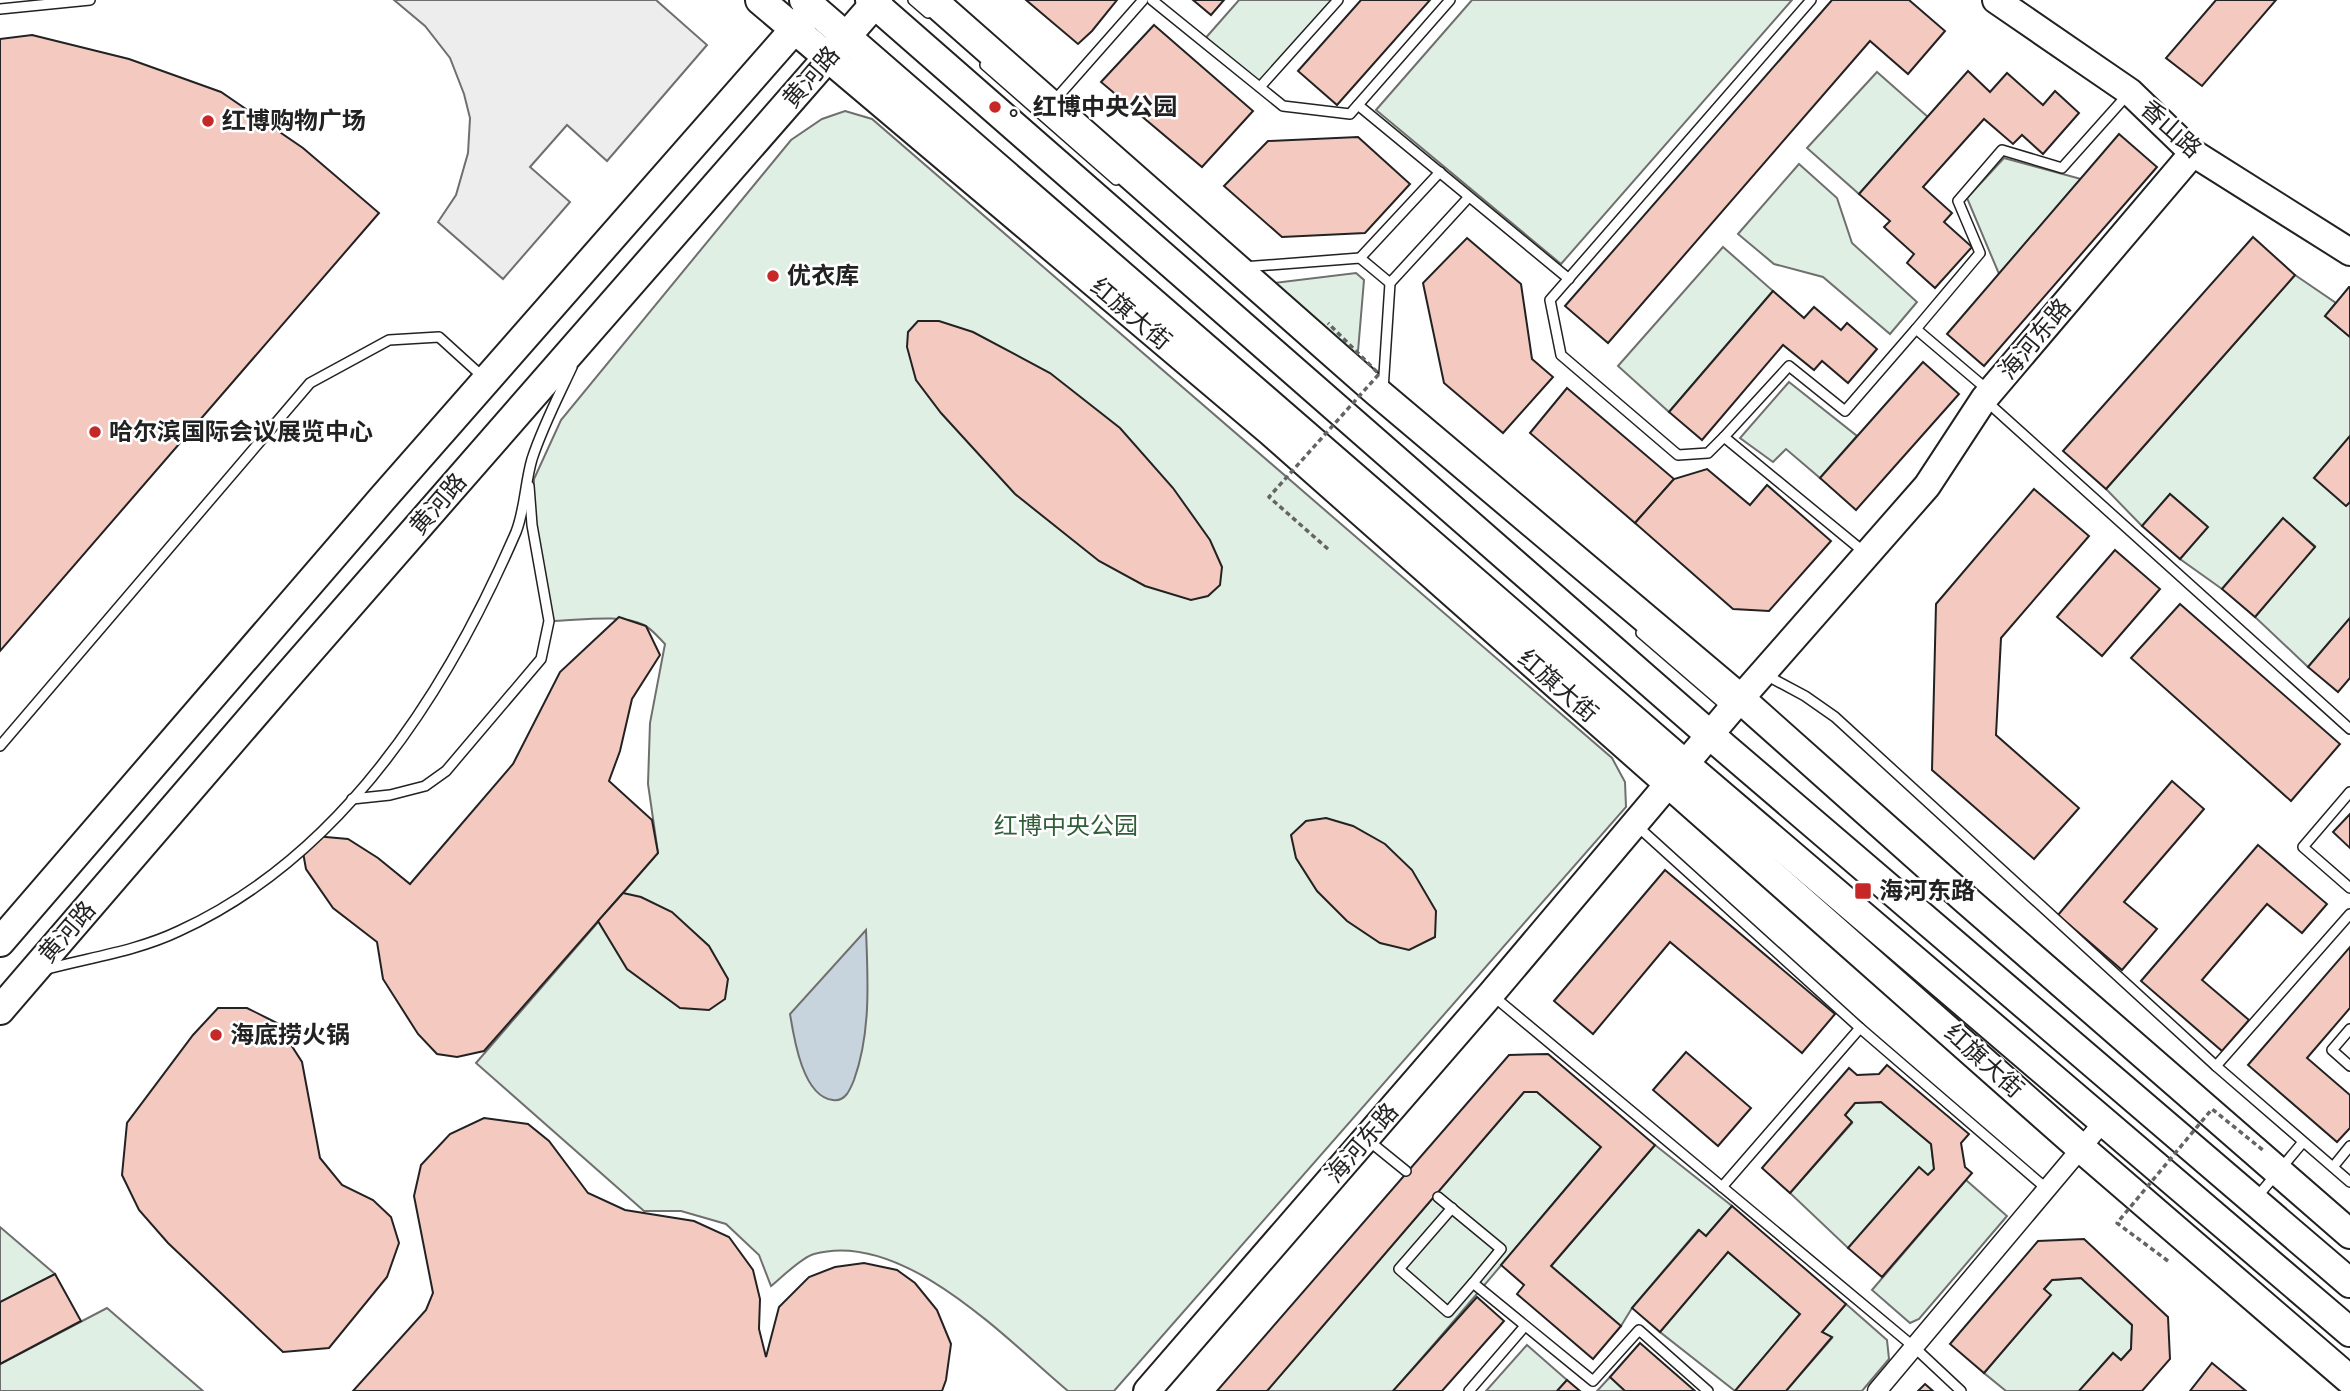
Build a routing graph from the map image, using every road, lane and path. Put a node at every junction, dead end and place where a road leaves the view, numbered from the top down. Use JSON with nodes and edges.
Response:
{"nodes":[{"id":1,"x":90,"y":0,"type":"edge"},
{"id":2,"x":760,"y":0,"type":"edge"},
{"id":3,"x":913,"y":0,"type":"edge"},
{"id":4,"x":1143,"y":0,"type":"edge"},
{"id":5,"x":1152,"y":0,"type":"edge"},
{"id":6,"x":1338,"y":0,"type":"edge"},
{"id":7,"x":1450,"y":0,"type":"edge"},
{"id":8,"x":1811,"y":0,"type":"edge"},
{"id":9,"x":1996,"y":0,"type":"edge"},
{"id":10,"x":874,"y":1,"type":"edge"},
{"id":11,"x":812,"y":3,"type":"edge"},
{"id":12,"x":0,"y":9,"type":"edge"},
{"id":13,"x":933,"y":9,"type":"edge"},
{"id":14,"x":794,"y":29,"type":"junction"},
{"id":15,"x":846,"y":37,"type":"junction"},
{"id":16,"x":972,"y":54,"type":"dead end"},
{"id":17,"x":827,"y":59,"type":"junction"},
{"id":18,"x":1260,"y":87,"type":"junction"},
{"id":19,"x":2130,"y":92,"type":"junction"},
{"id":20,"x":1358,"y":105,"type":"junction"},
{"id":21,"x":1039,"y":118,"type":"junction"},
{"id":22,"x":2193,"y":153,"type":"junction"},
{"id":23,"x":1440,"y":172,"type":"junction"},
{"id":24,"x":1125,"y":188,"type":"dead end"},
{"id":25,"x":1468,"y":198,"type":"junction"},
{"id":26,"x":2350,"y":252,"type":"edge"},
{"id":27,"x":1360,"y":258,"type":"junction"},
{"id":28,"x":1228,"y":268,"type":"junction"},
{"id":29,"x":1569,"y":279,"type":"junction"},
{"id":30,"x":1390,"y":283,"type":"junction"},
{"id":31,"x":1328,"y":323,"type":"dead end"},
{"id":32,"x":1916,"y":329,"type":"junction"},
{"id":33,"x":590,"y":330,"type":"junction"},
{"id":34,"x":1341,"y":374,"type":"dead end"},
{"id":35,"x":487,"y":380,"type":"junction"},
{"id":36,"x":1987,"y":395,"type":"junction"},
{"id":37,"x":1382,"y":396,"type":"junction"},
{"id":38,"x":1724,"y":438,"type":"junction"},
{"id":39,"x":529,"y":475,"type":"junction"},
{"id":40,"x":1328,"y":549,"type":"dead end"},
{"id":41,"x":1867,"y":555,"type":"junction"},
{"id":42,"x":1635,"y":628,"type":"dead end"},
{"id":43,"x":1762,"y":673,"type":"junction"},
{"id":44,"x":1735,"y":704,"type":"junction"},
{"id":45,"x":2350,"y":729,"type":"edge"},
{"id":46,"x":1710,"y":735,"type":"junction"},
{"id":47,"x":0,"y":746,"type":"edge"},
{"id":48,"x":1677,"y":773,"type":"junction"},
{"id":49,"x":2350,"y":792,"type":"edge"},
{"id":50,"x":352,"y":799,"type":"junction"},
{"id":51,"x":1634,"y":824,"type":"junction"},
{"id":52,"x":2350,"y":888,"type":"edge"},
{"id":53,"x":2350,"y":914,"type":"edge"},
{"id":54,"x":0,"y":942,"type":"edge"},
{"id":55,"x":32,"y":972,"type":"junction"},
{"id":56,"x":1491,"y":994,"type":"junction"},
{"id":57,"x":0,"y":1010,"type":"edge"},
{"id":58,"x":1860,"y":1027,"type":"junction"},
{"id":59,"x":2350,"y":1029,"type":"edge"},
{"id":60,"x":2216,"y":1066,"type":"junction"},
{"id":61,"x":2350,"y":1066,"type":"edge"},
{"id":62,"x":2105,"y":1121,"type":"junction"},
{"id":63,"x":1366,"y":1138,"type":"junction"},
{"id":64,"x":2303,"y":1142,"type":"junction"},
{"id":65,"x":2350,"y":1146,"type":"edge"},
{"id":66,"x":2082,"y":1149,"type":"junction"},
{"id":67,"x":2271,"y":1161,"type":"junction"},
{"id":68,"x":2333,"y":1167,"type":"junction"},
{"id":69,"x":1406,"y":1171,"type":"dead end"},
{"id":70,"x":2350,"y":1182,"type":"edge"},
{"id":71,"x":1722,"y":1187,"type":"junction"},
{"id":72,"x":2048,"y":1190,"type":"junction"},
{"id":73,"x":1438,"y":1197,"type":"dead end"},
{"id":74,"x":2254,"y":1200,"type":"junction"},
{"id":75,"x":1451,"y":1208,"type":"junction"},
{"id":76,"x":2350,"y":1234,"type":"edge"},
{"id":77,"x":2168,"y":1261,"type":"dead end"},
{"id":78,"x":1473,"y":1283,"type":"junction"},
{"id":79,"x":2350,"y":1283,"type":"edge"},
{"id":80,"x":1525,"y":1326,"type":"junction"},
{"id":81,"x":2350,"y":1332,"type":"edge"},
{"id":82,"x":1914,"y":1347,"type":"junction"},
{"id":83,"x":2350,"y":1380,"type":"edge"},
{"id":84,"x":1147,"y":1391,"type":"edge"},
{"id":85,"x":1469,"y":1391,"type":"edge"},
{"id":86,"x":1709,"y":1391,"type":"edge"},
{"id":87,"x":1877,"y":1391,"type":"edge"},
{"id":88,"x":1961,"y":1391,"type":"edge"}],
"edges":[{"from":1,"to":12,"type":"lane"},
{"from":2,"to":14,"type":"main road","name":"红旗大街"},
{"from":3,"to":13,"type":"lane"},
{"from":4,"to":21,"type":"lane"},
{"from":5,"to":18,"type":"lane"},
{"from":6,"to":18,"type":"lane"},
{"from":7,"to":20,"type":"lane"},
{"from":8,"to":29,"type":"lane"},
{"from":9,"to":19,"type":"street","name":"香山路"},
{"from":10,"to":15,"type":"main road","name":"黄河路"},
{"from":10,"to":21,"type":"main road"},
{"from":11,"to":14,"type":"main road","name":"黄河路"},
{"from":11,"to":15,"type":"main road","name":"红旗大街"},
{"from":13,"to":21,"type":"main road"},
{"from":14,"to":17,"type":"main road","name":"红旗大街"},
{"from":14,"to":35,"type":"main road","name":"黄河路"},
{"from":15,"to":17,"type":"main road","name":"黄河路"},
{"from":15,"to":48,"type":"main road","name":"红旗大街"},
{"from":16,"to":21,"type":"lane"},
{"from":17,"to":33,"type":"main road","name":"黄河路"},
{"from":17,"to":48,"type":"main road","name":"红旗大街"},
{"from":18,"to":20,"type":"lane"},
{"from":19,"to":22,"type":"street","name":"香山路"},
{"from":19,"to":32,"type":"lane"},
{"from":20,"to":23,"type":"lane"},
{"from":21,"to":24,"type":"lane"},
{"from":21,"to":28,"type":"main road"},
{"from":21,"to":46,"type":"main road"},
{"from":22,"to":26,"type":"street","name":"香山路"},
{"from":22,"to":36,"type":"street","name":"海河东路"},
{"from":23,"to":25,"type":"lane"},
{"from":23,"to":27,"type":"lane"},
{"from":25,"to":29,"type":"lane"},
{"from":25,"to":30,"type":"lane"},
{"from":27,"to":28,"type":"lane"},
{"from":27,"to":30,"type":"lane"},
{"from":28,"to":37,"type":"main road"},
{"from":29,"to":38,"type":"lane"},
{"from":30,"to":37,"type":"lane"},
{"from":31,"to":40,"type":"path","bridge":true},
{"from":32,"to":36,"type":"lane"},
{"from":32,"to":38,"type":"lane"},
{"from":33,"to":39,"type":"lane"},
{"from":33,"to":55,"type":"main road","name":"黄河路"},
{"from":34,"to":37,"type":"lane"},
{"from":35,"to":47,"type":"lane"},
{"from":35,"to":54,"type":"main road","name":"黄河路"},
{"from":36,"to":41,"type":"street","name":"海河东路"},
{"from":36,"to":45,"type":"lane"},
{"from":37,"to":44,"type":"main road"},
{"from":38,"to":41,"type":"lane"},
{"from":39,"to":50,"type":"lane"},
{"from":39,"to":50,"type":"lane"},
{"from":41,"to":43,"type":"street","name":"海河东路"},
{"from":42,"to":44,"type":"lane"},
{"from":43,"to":44,"type":"street","name":"海河东路"},
{"from":43,"to":60,"type":"lane"},
{"from":44,"to":46,"type":"street","name":"海河东路"},
{"from":44,"to":67,"type":"main road"},
{"from":46,"to":48,"type":"street","name":"海河东路"},
{"from":46,"to":74,"type":"main road"},
{"from":48,"to":51,"type":"street","name":"海河东路"},
{"from":48,"to":62,"type":"main road","name":"红旗大街"},
{"from":48,"to":66,"type":"main road","name":"红旗大街"},
{"from":49,"to":52,"type":"lane"},
{"from":50,"to":55,"type":"lane"},
{"from":51,"to":56,"type":"street","name":"海河东路"},
{"from":51,"to":58,"type":"lane"},
{"from":53,"to":60,"type":"lane"},
{"from":55,"to":57,"type":"main road","name":"黄河路"},
{"from":56,"to":63,"type":"street","name":"海河东路"},
{"from":56,"to":71,"type":"lane"},
{"from":58,"to":71,"type":"lane"},
{"from":58,"to":72,"type":"lane"},
{"from":59,"to":61,"type":"lane"},
{"from":60,"to":64,"type":"lane"},
{"from":62,"to":66,"type":"street"},
{"from":62,"to":81,"type":"main road","name":"红旗大街"},
{"from":63,"to":69,"type":"lane"},
{"from":63,"to":84,"type":"street","name":"海河东路"},
{"from":64,"to":67,"type":"lane"},
{"from":64,"to":68,"type":"lane"},
{"from":65,"to":68,"type":"lane"},
{"from":66,"to":72,"type":"street"},
{"from":66,"to":83,"type":"main road","name":"红旗大街"},
{"from":67,"to":74,"type":"lane"},
{"from":67,"to":76,"type":"main road"},
{"from":67,"to":77,"type":"path","bridge":true},
{"from":68,"to":70,"type":"lane"},
{"from":71,"to":82,"type":"lane"},
{"from":72,"to":82,"type":"street"},
{"from":73,"to":75,"type":"lane"},
{"from":74,"to":79,"type":"main road"},
{"from":75,"to":78,"type":"lane"},
{"from":75,"to":78,"type":"lane"},
{"from":78,"to":80,"type":"lane"},
{"from":80,"to":85,"type":"lane"},
{"from":80,"to":86,"type":"lane"},
{"from":82,"to":87,"type":"street"},
{"from":82,"to":88,"type":"lane"}]}
